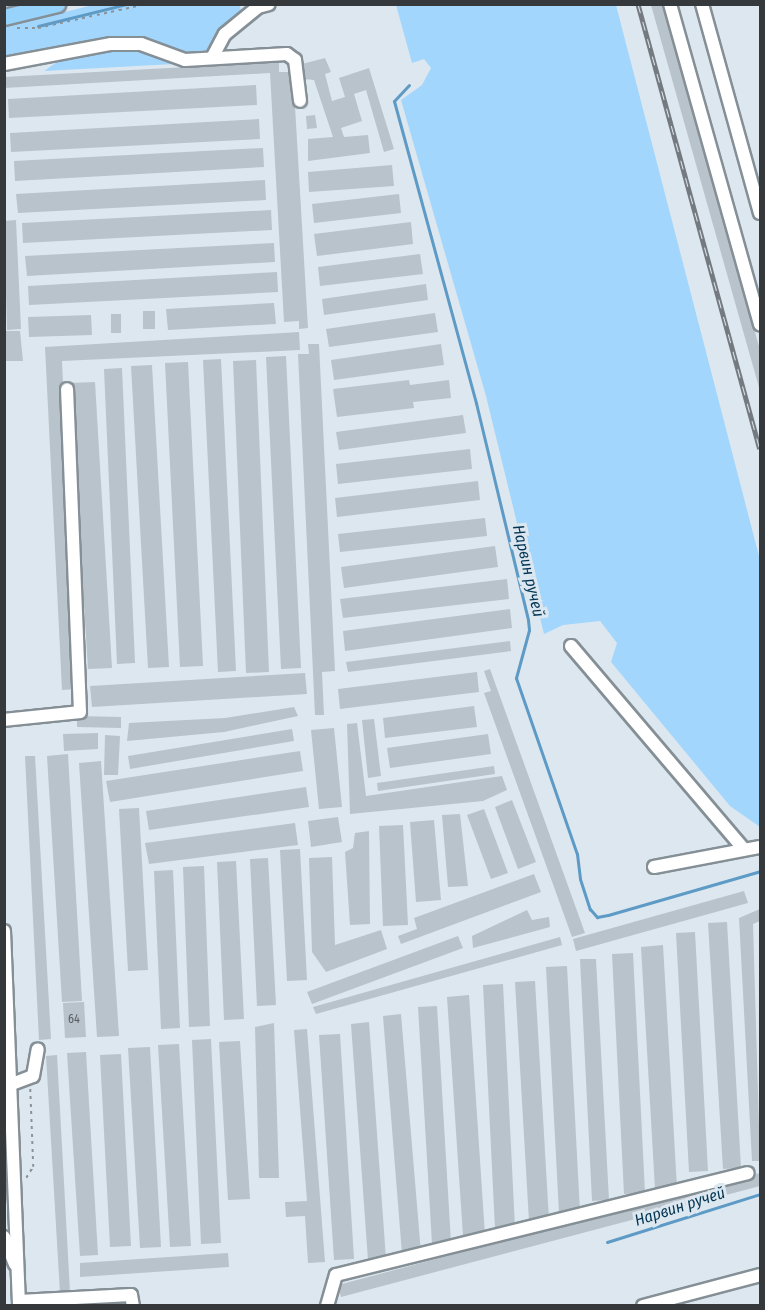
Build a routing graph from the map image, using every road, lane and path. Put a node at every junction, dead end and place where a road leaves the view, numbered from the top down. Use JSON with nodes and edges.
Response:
{"nodes":[{"id":1,"x":57,"y":4,"type":"edge"},
{"id":2,"x":146,"y":4,"type":"edge"},
{"id":3,"x":269,"y":4,"type":"edge"},
{"id":4,"x":670,"y":4,"type":"edge"},
{"id":5,"x":702,"y":4,"type":"edge"},
{"id":6,"x":10,"y":23,"type":"edge"},
{"id":7,"x":212,"y":57,"type":"junction"},
{"id":8,"x":4,"y":64,"type":"edge"},
{"id":9,"x":300,"y":101,"type":"dead end"},
{"id":10,"x":760,"y":213,"type":"edge"},
{"id":11,"x":760,"y":325,"type":"edge"},
{"id":12,"x":67,"y":389,"type":"dead end"},
{"id":13,"x":571,"y":646,"type":"dead end"},
{"id":14,"x":4,"y":720,"type":"edge"},
{"id":15,"x":760,"y":847,"type":"edge"},
{"id":16,"x":744,"y":849,"type":"junction"},
{"id":17,"x":654,"y":867,"type":"dead end"},
{"id":18,"x":4,"y":931,"type":"edge"},
{"id":19,"x":38,"y":1049,"type":"dead end"},
{"id":20,"x":27,"y":1080,"type":"junction"},
{"id":21,"x":12,"y":1084,"type":"junction"},
{"id":22,"x":748,"y":1173,"type":"dead end"},
{"id":23,"x":23,"y":1179,"type":"dead end"},
{"id":24,"x":19,"y":1230,"type":"junction"},
{"id":25,"x":4,"y":1232,"type":"edge"},
{"id":26,"x":4,"y":1237,"type":"edge"},
{"id":27,"x":17,"y":1271,"type":"junction"},
{"id":28,"x":760,"y":1275,"type":"edge"},
{"id":29,"x":19,"y":1303,"type":"edge"},
{"id":30,"x":133,"y":1305,"type":"edge"},
{"id":31,"x":327,"y":1305,"type":"edge"},
{"id":32,"x":643,"y":1305,"type":"edge"}],
"edges":[{"from":1,"to":6,"type":"main road"},
{"from":2,"to":6,"type":"path"},
{"from":3,"to":7,"type":"street"},
{"from":4,"to":11,"type":"street"},
{"from":5,"to":10,"type":"street"},
{"from":7,"to":8,"type":"street"},
{"from":7,"to":9,"type":"street"},
{"from":12,"to":14,"type":"street"},
{"from":13,"to":16,"type":"street"},
{"from":15,"to":16,"type":"street"},
{"from":16,"to":17,"type":"street"},
{"from":18,"to":21,"type":"street"},
{"from":19,"to":20,"type":"street"},
{"from":20,"to":21,"type":"street"},
{"from":20,"to":23,"type":"path"},
{"from":21,"to":24,"type":"street"},
{"from":22,"to":31,"type":"street"},
{"from":24,"to":25,"type":"street"},
{"from":24,"to":27,"type":"street"},
{"from":26,"to":27,"type":"street"},
{"from":27,"to":29,"type":"street"},
{"from":28,"to":32,"type":"street"},
{"from":29,"to":30,"type":"street"}]}
